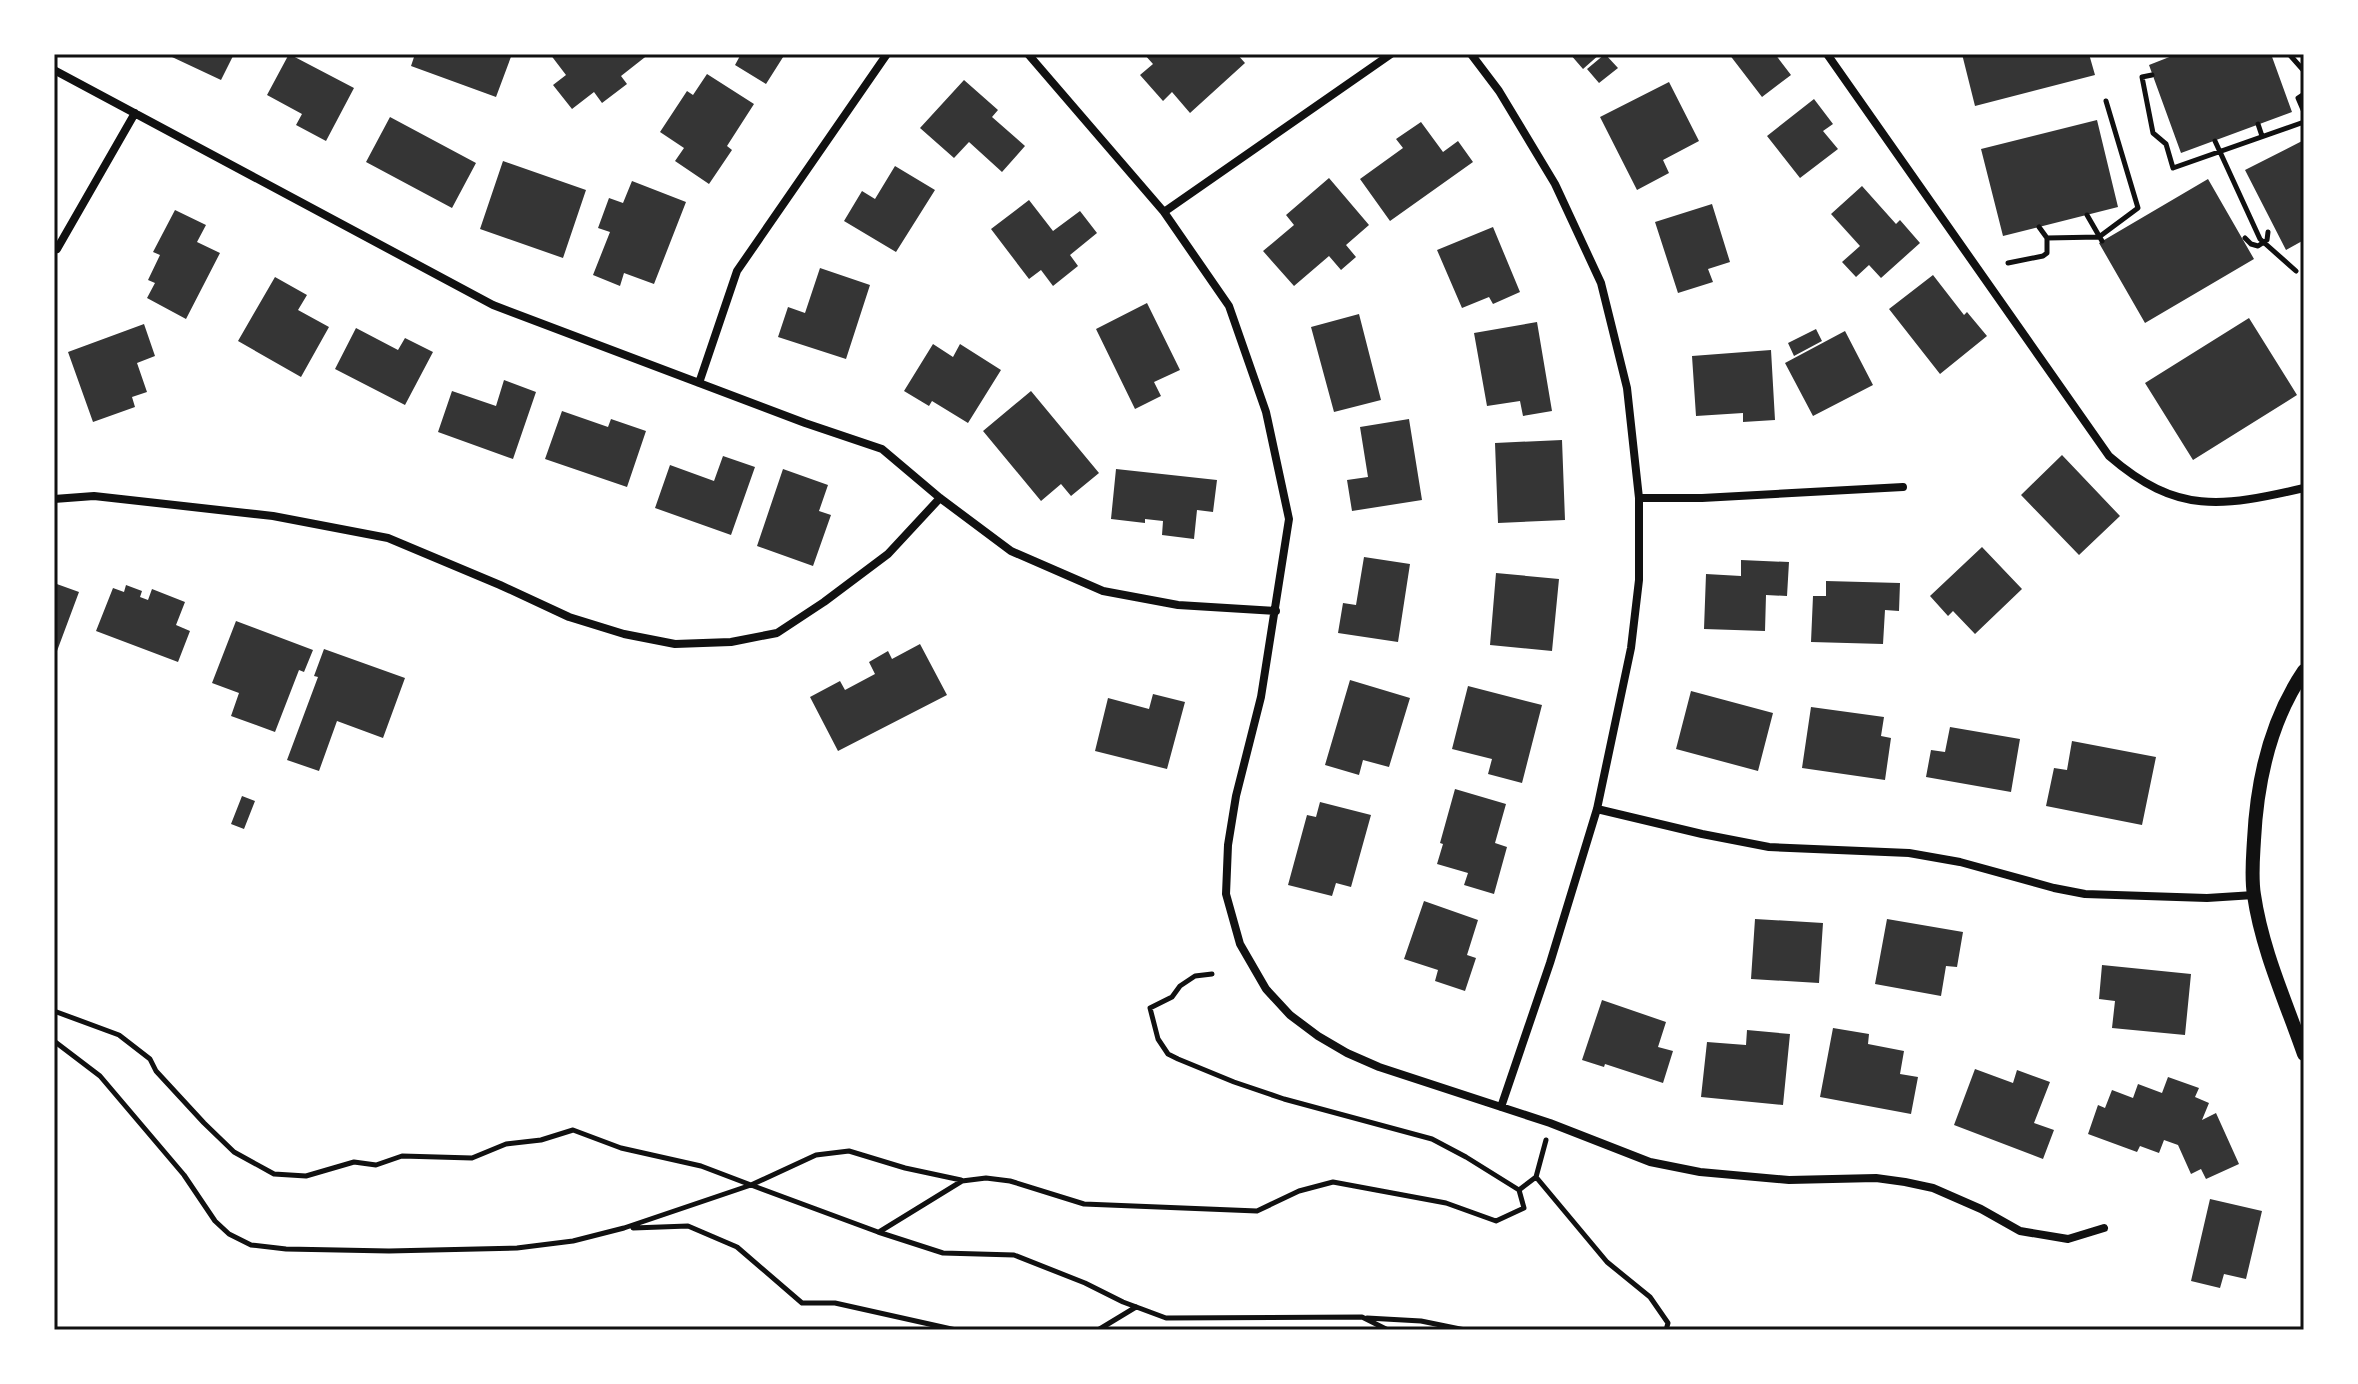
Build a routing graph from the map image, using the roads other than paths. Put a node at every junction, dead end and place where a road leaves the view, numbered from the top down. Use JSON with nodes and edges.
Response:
{"nodes":[{"id":1,"x":887,"y":54,"type":"edge"},
{"id":2,"x":1028,"y":54,"type":"edge"},
{"id":3,"x":1391,"y":54,"type":"edge"},
{"id":4,"x":1471,"y":54,"type":"edge"},
{"id":5,"x":1827,"y":54,"type":"edge"},
{"id":6,"x":54,"y":70,"type":"edge"},
{"id":7,"x":135,"y":113,"type":"junction"},
{"id":8,"x":1164,"y":212,"type":"junction"},
{"id":9,"x":57,"y":249,"type":"dead end"},
{"id":10,"x":699,"y":383,"type":"junction"},
{"id":11,"x":1903,"y":487,"type":"dead end"},
{"id":12,"x":2304,"y":488,"type":"edge"},
{"id":13,"x":940,"y":498,"type":"junction"},
{"id":14,"x":1639,"y":498,"type":"junction"},
{"id":15,"x":54,"y":499,"type":"edge"},
{"id":16,"x":1276,"y":611,"type":"junction"},
{"id":17,"x":2304,"y":671,"type":"edge"},
{"id":18,"x":1597,"y":809,"type":"junction"},
{"id":19,"x":2254,"y":895,"type":"junction"},
{"id":20,"x":2304,"y":1054,"type":"edge"},
{"id":21,"x":1501,"y":1107,"type":"junction"},
{"id":22,"x":2104,"y":1228,"type":"dead end"}],
"edges":[{"from":1,"to":10,"type":"street"},
{"from":2,"to":8,"type":"street"},
{"from":3,"to":8,"type":"street"},
{"from":4,"to":14,"type":"street"},
{"from":5,"to":12,"type":"street"},
{"from":6,"to":7,"type":"street"},
{"from":7,"to":9,"type":"street"},
{"from":7,"to":10,"type":"street"},
{"from":8,"to":16,"type":"street"},
{"from":10,"to":13,"type":"street"},
{"from":11,"to":14,"type":"street"},
{"from":13,"to":15,"type":"street"},
{"from":13,"to":16,"type":"street"},
{"from":14,"to":18,"type":"street"},
{"from":16,"to":21,"type":"street"},
{"from":17,"to":19,"type":"street"},
{"from":18,"to":19,"type":"street"},
{"from":18,"to":21,"type":"street"},
{"from":19,"to":20,"type":"street"},
{"from":21,"to":22,"type":"street"}]}
